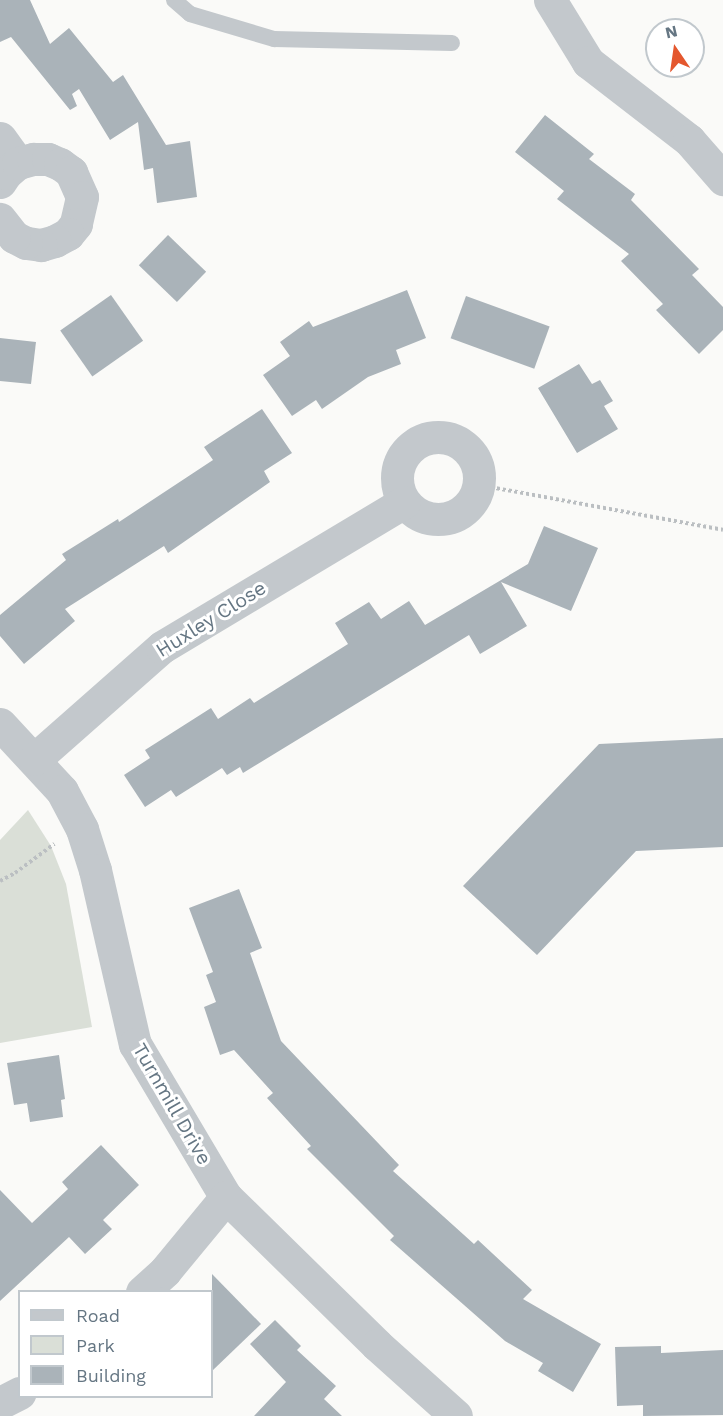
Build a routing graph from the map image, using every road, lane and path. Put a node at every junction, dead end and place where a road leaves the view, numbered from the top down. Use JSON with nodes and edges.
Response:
{"nodes":[{"id":1,"x":174,"y":0,"type":"edge"},
{"id":2,"x":550,"y":0,"type":"edge"},
{"id":3,"x":452,"y":43,"type":"dead end"},
{"id":4,"x":6,"y":161,"type":"edge"},
{"id":5,"x":723,"y":179,"type":"edge"},
{"id":6,"x":0,"y":219,"type":"edge"},
{"id":7,"x":479,"y":485,"type":"junction"},
{"id":8,"x":404,"y":502,"type":"junction"},
{"id":9,"x":723,"y":530,"type":"edge"},
{"id":10,"x":0,"y":724,"type":"edge"},
{"id":11,"x":35,"y":759,"type":"junction"},
{"id":12,"x":82,"y":829,"type":"junction"},
{"id":13,"x":0,"y":880,"type":"edge"},
{"id":14,"x":226,"y":1197,"type":"junction"},
{"id":15,"x":144,"y":1290,"type":"edge"},
{"id":16,"x":18,"y":1394,"type":"edge"},
{"id":17,"x":0,"y":1403,"type":"edge"},
{"id":18,"x":456,"y":1416,"type":"edge"}],
"edges":[{"from":1,"to":3,"type":"lane"},
{"from":2,"to":5,"type":"street"},
{"from":4,"to":6,"type":"street"},
{"from":7,"to":8,"type":"street"},
{"from":7,"to":8,"type":"street"},
{"from":7,"to":9,"type":"path"},
{"from":8,"to":11,"type":"street","name":"Huxley Close"},
{"from":10,"to":11,"type":"street","name":"Turnmill Drive"},
{"from":11,"to":12,"type":"street","name":"Turnmill Drive"},
{"from":12,"to":13,"type":"path"},
{"from":12,"to":14,"type":"street","name":"Turnmill Drive"},
{"from":14,"to":15,"type":"street"},
{"from":14,"to":18,"type":"street","name":"Turnmill Drive"},
{"from":16,"to":17,"type":"street"}]}
